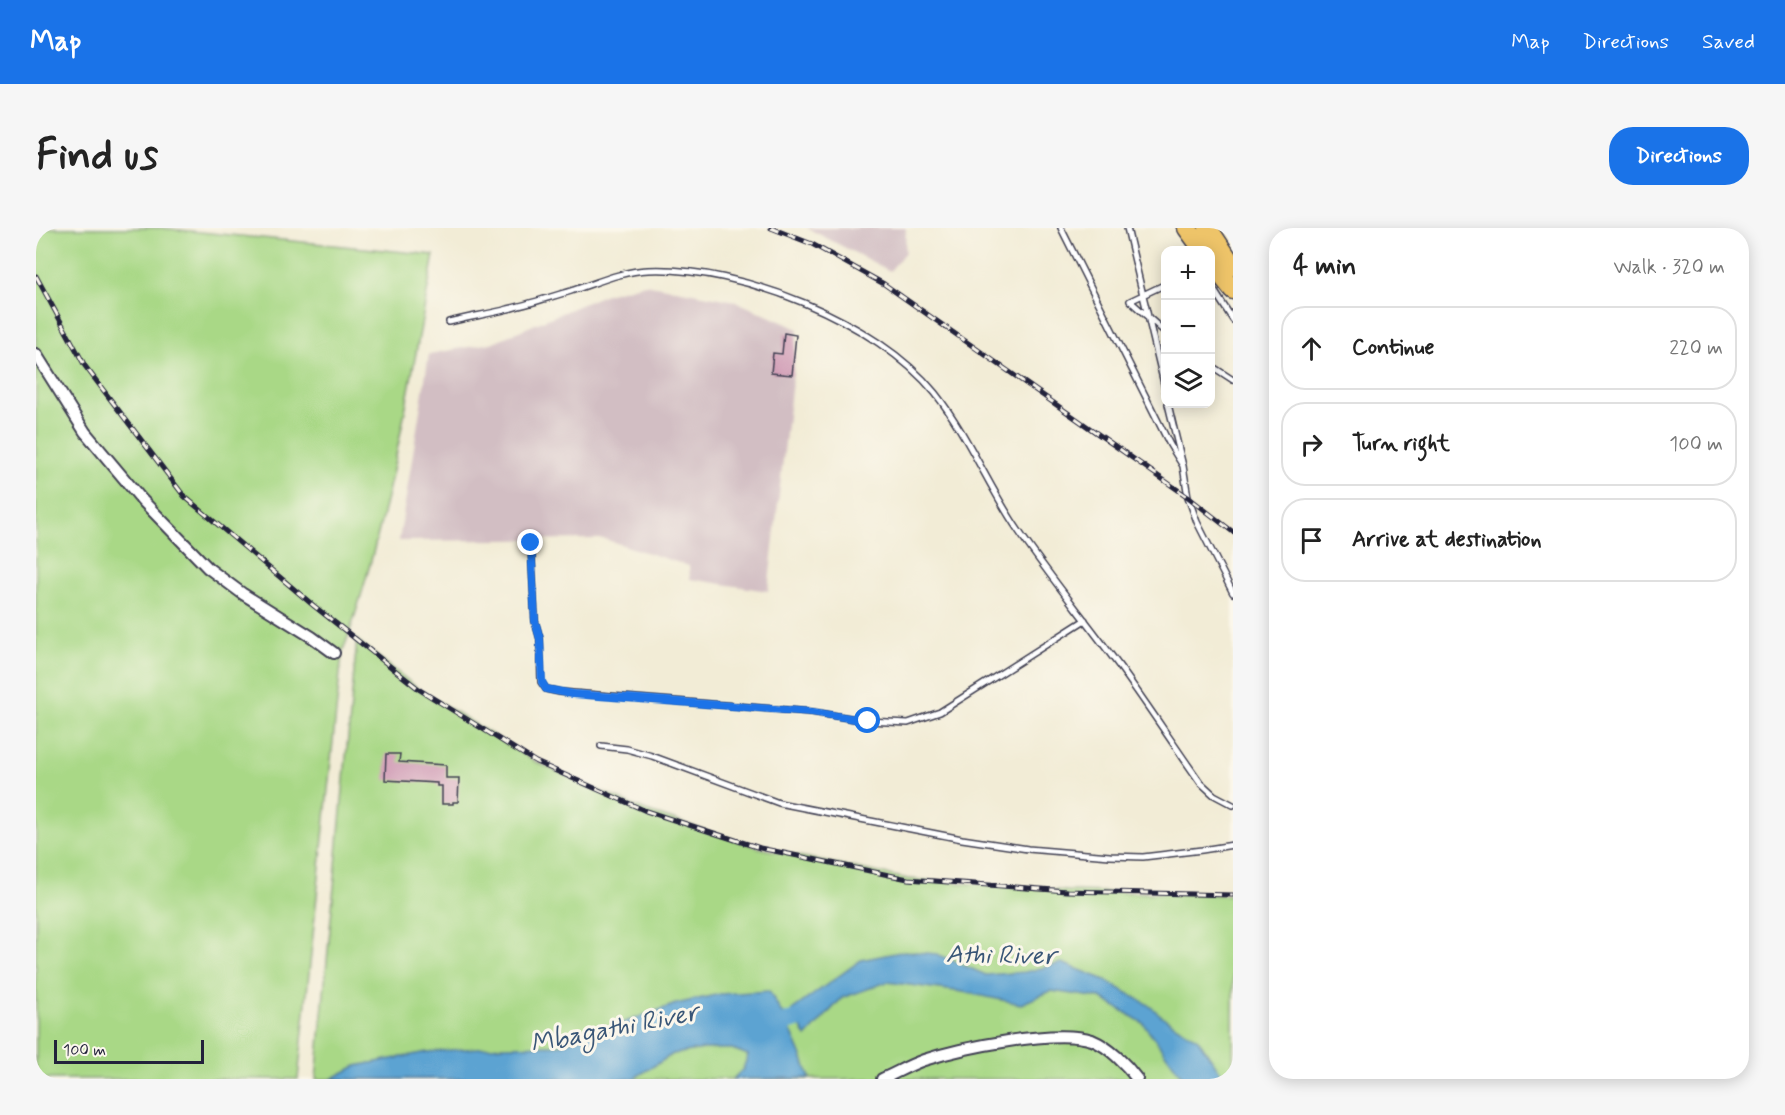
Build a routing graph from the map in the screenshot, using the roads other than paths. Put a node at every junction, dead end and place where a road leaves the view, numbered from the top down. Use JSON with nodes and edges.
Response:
{"nodes":[{"id":1,"x":1061,"y":228,"type":"edge"},
{"id":2,"x":1126,"y":228,"type":"edge"},
{"id":3,"x":1187,"y":228,"type":"edge"},
{"id":4,"x":1208,"y":228,"type":"edge"},
{"id":5,"x":1200,"y":246,"type":"edge"},
{"id":6,"x":1233,"y":266,"type":"edge"},
{"id":7,"x":1215,"y":267,"type":"edge"},
{"id":8,"x":1161,"y":286,"type":"edge"},
{"id":9,"x":1233,"y":290,"type":"edge"},
{"id":10,"x":1215,"y":293,"type":"edge"},
{"id":11,"x":1143,"y":295,"type":"junction"},
{"id":12,"x":1148,"y":317,"type":"junction"},
{"id":13,"x":1233,"y":320,"type":"edge"},
{"id":14,"x":449,"y":321,"type":"dead end"},
{"id":15,"x":1161,"y":329,"type":"edge"},
{"id":16,"x":36,"y":354,"type":"edge"},
{"id":17,"x":1215,"y":368,"type":"edge"},
{"id":18,"x":1161,"y":371,"type":"edge"},
{"id":19,"x":1233,"y":380,"type":"edge"},
{"id":20,"x":1169,"y":408,"type":"edge"},
{"id":21,"x":1183,"y":466,"type":"junction"},
{"id":22,"x":531,"y":543,"type":"dead end"},
{"id":23,"x":1233,"y":593,"type":"edge"},
{"id":24,"x":1085,"y":620,"type":"junction"},
{"id":25,"x":334,"y":653,"type":"dead end"},
{"id":26,"x":601,"y":746,"type":"dead end"},
{"id":27,"x":1233,"y":805,"type":"edge"},
{"id":28,"x":1233,"y":845,"type":"edge"},
{"id":29,"x":882,"y":1079,"type":"edge"},
{"id":30,"x":1137,"y":1079,"type":"edge"}],
"edges":[{"from":1,"to":21,"type":"lane"},
{"from":2,"to":11,"type":"lane"},
{"from":3,"to":5,"type":"highway"},
{"from":4,"to":6,"type":"highway"},
{"from":7,"to":9,"type":"highway"},
{"from":8,"to":11,"type":"lane"},
{"from":10,"to":13,"type":"lane"},
{"from":11,"to":12,"type":"lane"},
{"from":11,"to":12,"type":"lane"},
{"from":12,"to":15,"type":"lane"},
{"from":12,"to":18,"type":"lane"},
{"from":14,"to":24,"type":"lane"},
{"from":16,"to":25,"type":"street"},
{"from":17,"to":19,"type":"lane"},
{"from":20,"to":21,"type":"lane"},
{"from":21,"to":23,"type":"lane"},
{"from":22,"to":24,"type":"lane"},
{"from":24,"to":27,"type":"lane"},
{"from":26,"to":28,"type":"lane"},
{"from":29,"to":30,"type":"street"}]}
